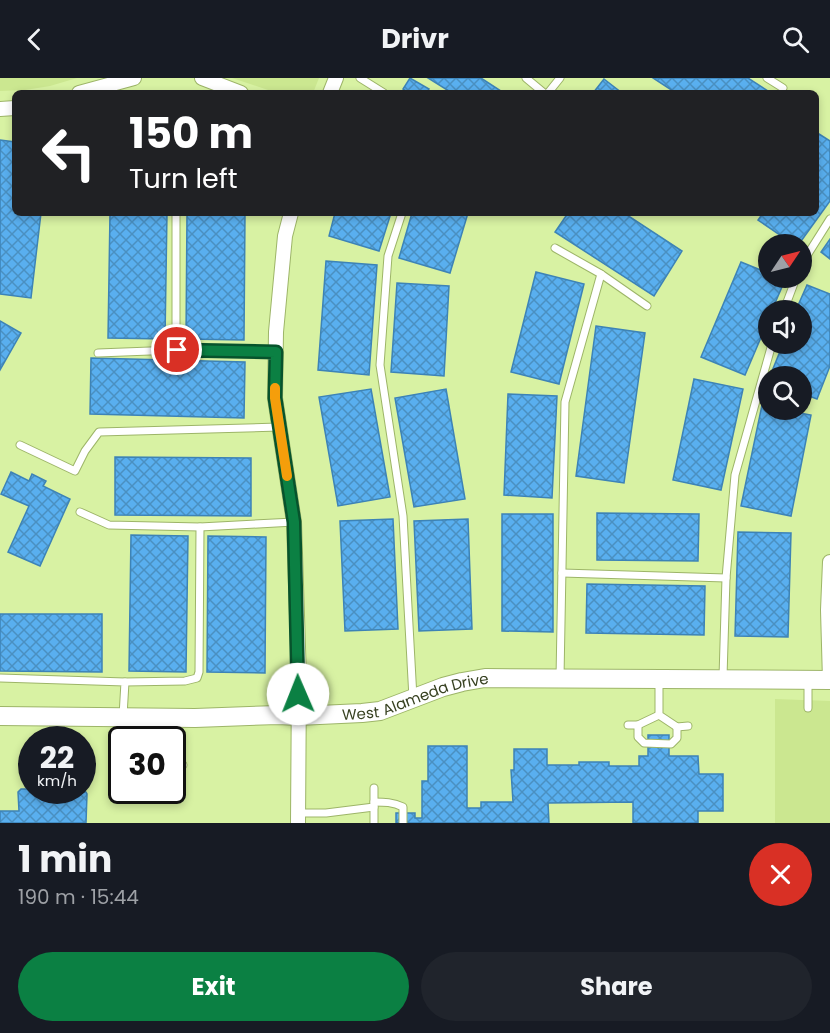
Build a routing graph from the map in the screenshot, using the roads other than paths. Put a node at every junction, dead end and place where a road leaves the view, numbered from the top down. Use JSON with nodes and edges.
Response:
{"nodes":[{"id":1,"x":134,"y":78,"type":"edge"},
{"id":2,"x":202,"y":78,"type":"edge"},
{"id":3,"x":360,"y":78,"type":"edge"},
{"id":4,"x":526,"y":78,"type":"edge"},
{"id":5,"x":560,"y":78,"type":"edge"},
{"id":6,"x":767,"y":78,"type":"edge"},
{"id":7,"x":783,"y":88,"type":"dead end"},
{"id":8,"x":90,"y":90,"type":"edge"},
{"id":9,"x":233,"y":90,"type":"edge"},
{"id":10,"x":379,"y":90,"type":"edge"},
{"id":11,"x":542,"y":90,"type":"edge"},
{"id":12,"x":549,"y":90,"type":"edge"},
{"id":13,"x":176,"y":216,"type":"edge"},
{"id":14,"x":290,"y":216,"type":"edge"},
{"id":15,"x":401,"y":216,"type":"edge"},
{"id":16,"x":830,"y":219,"type":"edge"},
{"id":17,"x":555,"y":248,"type":"dead end"},
{"id":18,"x":812,"y":248,"type":"edge"},
{"id":19,"x":601,"y":274,"type":"junction"},
{"id":20,"x":647,"y":306,"type":"dead end"},
{"id":21,"x":177,"y":350,"type":"junction"},
{"id":22,"x":276,"y":352,"type":"junction"},
{"id":23,"x":98,"y":353,"type":"dead end"},
{"id":24,"x":769,"y":354,"type":"edge"},
{"id":25,"x":279,"y":428,"type":"junction"},
{"id":26,"x":20,"y":445,"type":"dead end"},
{"id":27,"x":80,"y":512,"type":"dead end"},
{"id":28,"x":294,"y":522,"type":"junction"},
{"id":29,"x":200,"y":527,"type":"junction"},
{"id":30,"x":830,"y":562,"type":"edge"},
{"id":31,"x":562,"y":573,"type":"junction"},
{"id":32,"x":726,"y":578,"type":"junction"},
{"id":33,"x":0,"y":678,"type":"edge"},
{"id":34,"x":560,"y":678,"type":"junction"},
{"id":35,"x":659,"y":679,"type":"junction"},
{"id":36,"x":723,"y":680,"type":"junction"},
{"id":37,"x":808,"y":680,"type":"junction"},
{"id":38,"x":830,"y":680,"type":"edge"},
{"id":39,"x":124,"y":682,"type":"junction"},
{"id":40,"x":414,"y":699,"type":"junction"},
{"id":41,"x":808,"y":708,"type":"dead end"},
{"id":42,"x":659,"y":715,"type":"junction"},
{"id":43,"x":0,"y":716,"type":"edge"},
{"id":44,"x":298,"y":716,"type":"junction"},
{"id":45,"x":123,"y":717,"type":"junction"},
{"id":46,"x":169,"y":717,"type":"junction"},
{"id":47,"x":628,"y":725,"type":"dead end"},
{"id":48,"x":638,"y":725,"type":"junction"},
{"id":49,"x":169,"y":726,"type":"edge"},
{"id":50,"x":687,"y":726,"type":"dead end"},
{"id":51,"x":677,"y":727,"type":"junction"},
{"id":52,"x":374,"y":788,"type":"dead end"},
{"id":53,"x":374,"y":805,"type":"junction"},
{"id":54,"x":298,"y":818,"type":"edge"},
{"id":55,"x":374,"y":823,"type":"edge"},
{"id":56,"x":403,"y":823,"type":"edge"}],
"edges":[{"from":1,"to":8,"type":"street"},
{"from":2,"to":9,"type":"street"},
{"from":3,"to":10,"type":"lane"},
{"from":4,"to":11,"type":"lane"},
{"from":5,"to":12,"type":"lane"},
{"from":6,"to":7,"type":"lane"},
{"from":13,"to":21,"type":"lane"},
{"from":14,"to":22,"type":"street"},
{"from":15,"to":40,"type":"lane"},
{"from":16,"to":18,"type":"lane"},
{"from":17,"to":19,"type":"lane"},
{"from":19,"to":20,"type":"lane"},
{"from":19,"to":31,"type":"lane"},
{"from":21,"to":22,"type":"lane"},
{"from":21,"to":23,"type":"lane"},
{"from":22,"to":25,"type":"street"},
{"from":24,"to":32,"type":"lane"},
{"from":25,"to":26,"type":"lane"},
{"from":25,"to":28,"type":"street"},
{"from":27,"to":29,"type":"lane"},
{"from":28,"to":29,"type":"lane"},
{"from":28,"to":44,"type":"street"},
{"from":29,"to":39,"type":"lane"},
{"from":30,"to":38,"type":"street"},
{"from":31,"to":32,"type":"lane"},
{"from":31,"to":34,"type":"lane"},
{"from":32,"to":36,"type":"lane"},
{"from":33,"to":39,"type":"lane"},
{"from":34,"to":35,"type":"street","name":"West Alameda Drive"},
{"from":34,"to":40,"type":"street","name":"West Alameda Drive"},
{"from":35,"to":36,"type":"street","name":"West Alameda Drive"},
{"from":35,"to":42,"type":"lane"},
{"from":36,"to":37,"type":"street","name":"West Alameda Drive"},
{"from":37,"to":38,"type":"street","name":"West Alameda Drive"},
{"from":37,"to":41,"type":"lane"},
{"from":39,"to":45,"type":"lane"},
{"from":40,"to":44,"type":"street","name":"West Alameda Drive"},
{"from":42,"to":48,"type":"lane"},
{"from":42,"to":51,"type":"lane"},
{"from":43,"to":45,"type":"street","name":"West Alameda Drive"},
{"from":44,"to":46,"type":"street","name":"West Alameda Drive"},
{"from":44,"to":54,"type":"street"},
{"from":45,"to":46,"type":"street","name":"West Alameda Drive"},
{"from":46,"to":49,"type":"lane"},
{"from":47,"to":48,"type":"lane"},
{"from":48,"to":51,"type":"lane"},
{"from":50,"to":51,"type":"lane"},
{"from":52,"to":53,"type":"lane"},
{"from":53,"to":54,"type":"lane"},
{"from":53,"to":55,"type":"lane"},
{"from":53,"to":56,"type":"lane"}]}
